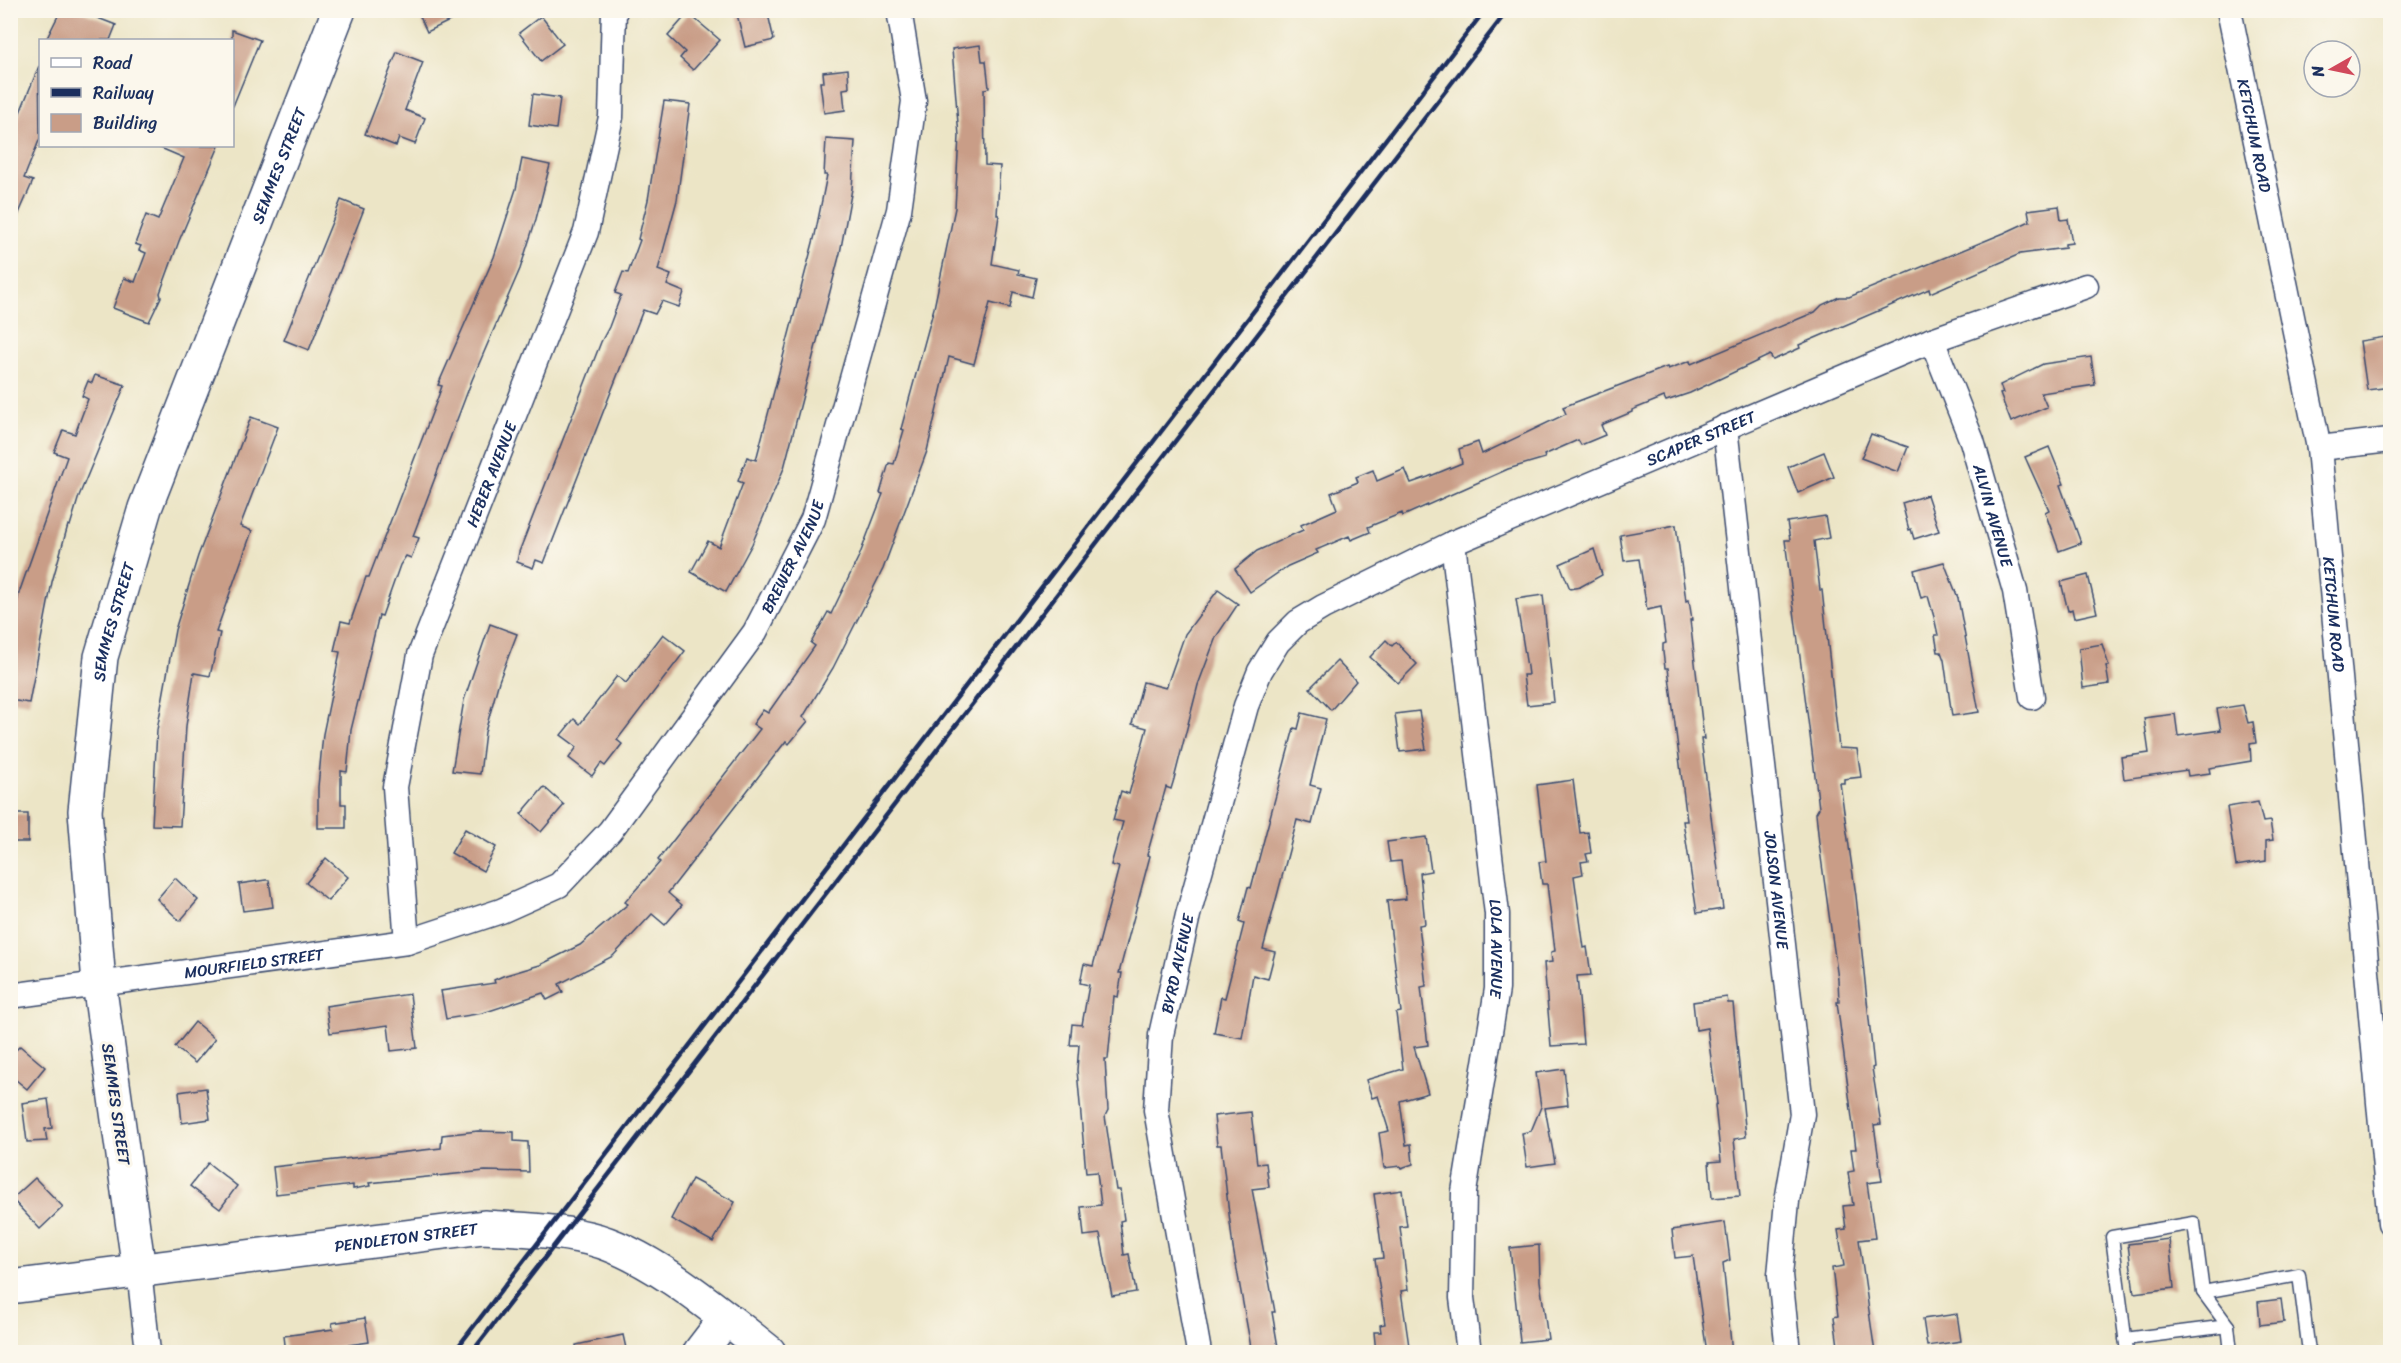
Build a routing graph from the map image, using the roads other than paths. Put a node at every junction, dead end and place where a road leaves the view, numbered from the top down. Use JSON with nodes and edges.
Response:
{"nodes":[{"id":1,"x":339,"y":10,"type":"edge"},
{"id":2,"x":614,"y":10,"type":"edge"},
{"id":3,"x":899,"y":10,"type":"edge"},
{"id":4,"x":2234,"y":14,"type":"edge"},
{"id":5,"x":2086,"y":286,"type":"dead end"},
{"id":6,"x":1932,"y":340,"type":"junction"},
{"id":7,"x":1725,"y":427,"type":"junction"},
{"id":8,"x":2391,"y":440,"type":"edge"},
{"id":9,"x":2319,"y":448,"type":"junction"},
{"id":10,"x":1453,"y":543,"type":"junction"},
{"id":11,"x":1323,"y":607,"type":"joint"},
{"id":12,"x":2032,"y":697,"type":"dead end"},
{"id":13,"x":407,"y":942,"type":"junction"},
{"id":14,"x":99,"y":983,"type":"junction"},
{"id":15,"x":10,"y":996,"type":"edge"},
{"id":16,"x":2382,"y":1031,"type":"edge"},
{"id":17,"x":2391,"y":1223,"type":"edge"},
{"id":18,"x":139,"y":1270,"type":"junction"},
{"id":19,"x":10,"y":1287,"type":"edge"},
{"id":20,"x":2203,"y":1292,"type":"junction"},
{"id":21,"x":726,"y":1318,"type":"junction"},
{"id":22,"x":2228,"y":1326,"type":"junction"},
{"id":23,"x":2125,"y":1339,"type":"junction"},
{"id":24,"x":148,"y":1353,"type":"edge"},
{"id":25,"x":700,"y":1353,"type":"edge"},
{"id":26,"x":769,"y":1353,"type":"edge"},
{"id":27,"x":1199,"y":1353,"type":"edge"},
{"id":28,"x":1468,"y":1353,"type":"edge"},
{"id":29,"x":1788,"y":1353,"type":"edge"},
{"id":30,"x":2127,"y":1353,"type":"edge"},
{"id":31,"x":2231,"y":1353,"type":"edge"},
{"id":32,"x":2309,"y":1353,"type":"edge"}],
"edges":[{"from":1,"to":14,"type":"main road","name":"SEMMES STREET"},
{"from":2,"to":13,"type":"street","name":"HEBER AVENUE"},
{"from":3,"to":13,"type":"street","name":"BREWER AVENUE"},
{"from":4,"to":9,"type":"street","name":"KETCHUM ROAD"},
{"from":5,"to":6,"type":"street","name":"SCAPER STREET"},
{"from":6,"to":7,"type":"street","name":"SCAPER STREET"},
{"from":6,"to":12,"type":"street","name":"ALVIN AVENUE"},
{"from":7,"to":10,"type":"street","name":"SCAPER STREET"},
{"from":7,"to":29,"type":"street","name":"JOLSON AVENUE"},
{"from":8,"to":9,"type":"street"},
{"from":9,"to":16,"type":"street","name":"KETCHUM ROAD"},
{"from":10,"to":11,"type":"street","name":"SCAPER STREET"},
{"from":10,"to":28,"type":"street","name":"LOLA AVENUE"},
{"from":11,"to":27,"type":"street","name":"BYRD AVENUE"},
{"from":13,"to":14,"type":"street","name":"MOURFIELD STREET"},
{"from":14,"to":15,"type":"street","name":"MOURFIELD STREET"},
{"from":14,"to":18,"type":"main road","name":"SEMMES STREET"},
{"from":16,"to":17,"type":"street","name":"KETCHUM ROAD"},
{"from":18,"to":19,"type":"main road","name":"PENDLETON STREET"},
{"from":18,"to":21,"type":"main road","name":"PENDLETON STREET"},
{"from":18,"to":24,"type":"street"},
{"from":20,"to":22,"type":"lane"},
{"from":20,"to":23,"type":"lane"},
{"from":20,"to":32,"type":"lane"},
{"from":21,"to":25,"type":"main road"},
{"from":21,"to":26,"type":"main road","name":"PENDLETON STREET"},
{"from":22,"to":23,"type":"lane"},
{"from":22,"to":31,"type":"lane"},
{"from":23,"to":30,"type":"lane"}]}
